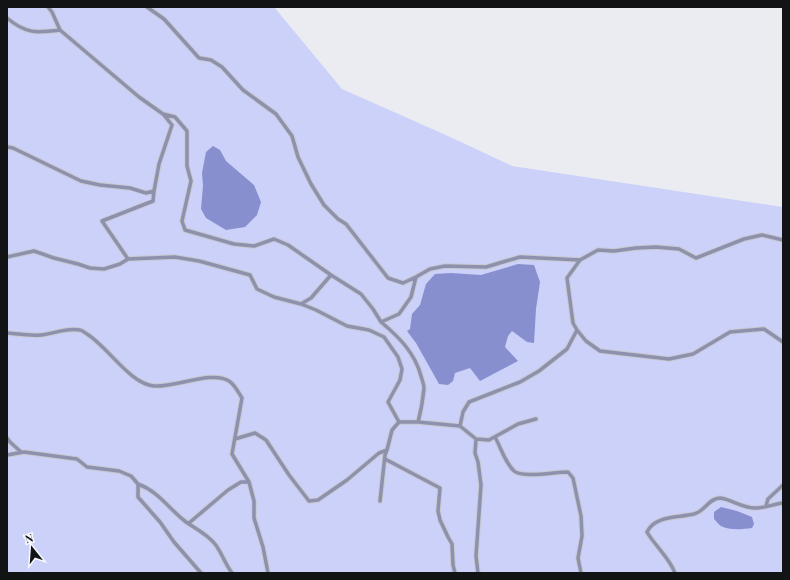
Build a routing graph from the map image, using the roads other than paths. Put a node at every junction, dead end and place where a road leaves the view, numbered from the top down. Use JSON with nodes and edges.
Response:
{"nodes":[{"id":1,"x":48,"y":7,"type":"edge"},
{"id":2,"x":147,"y":7,"type":"edge"},
{"id":3,"x":7,"y":18,"type":"edge"},
{"id":4,"x":60,"y":30,"type":"junction"},
{"id":5,"x":163,"y":114,"type":"junction"},
{"id":6,"x":7,"y":147,"type":"edge"},
{"id":7,"x":154,"y":191,"type":"junction"},
{"id":8,"x":783,"y":240,"type":"edge"},
{"id":9,"x":7,"y":257,"type":"edge"},
{"id":10,"x":128,"y":259,"type":"junction"},
{"id":11,"x":580,"y":260,"type":"junction"},
{"id":12,"x":330,"y":275,"type":"junction"},
{"id":13,"x":416,"y":278,"type":"junction"},
{"id":14,"x":301,"y":304,"type":"junction"},
{"id":15,"x":381,"y":322,"type":"junction"},
{"id":16,"x":577,"y":330,"type":"junction"},
{"id":17,"x":7,"y":333,"type":"edge"},
{"id":18,"x":783,"y":342,"type":"edge"},
{"id":19,"x":536,"y":419,"type":"dead end"},
{"id":20,"x":399,"y":422,"type":"junction"},
{"id":21,"x":418,"y":422,"type":"junction"},
{"id":22,"x":460,"y":426,"type":"junction"},
{"id":23,"x":495,"y":437,"type":"junction"},
{"id":24,"x":7,"y":438,"type":"edge"},
{"id":25,"x":235,"y":439,"type":"junction"},
{"id":26,"x":476,"y":439,"type":"junction"},
{"id":27,"x":387,"y":450,"type":"junction"},
{"id":28,"x":21,"y":452,"type":"junction"},
{"id":29,"x":7,"y":455,"type":"edge"},
{"id":30,"x":385,"y":459,"type":"junction"},
{"id":31,"x":249,"y":482,"type":"junction"},
{"id":32,"x":138,"y":484,"type":"junction"},
{"id":33,"x":783,"y":485,"type":"edge"},
{"id":34,"x":380,"y":501,"type":"dead end"},
{"id":35,"x":783,"y":503,"type":"edge"},
{"id":36,"x":766,"y":506,"type":"junction"},
{"id":37,"x":189,"y":523,"type":"junction"},
{"id":38,"x":200,"y":573,"type":"edge"},
{"id":39,"x":232,"y":573,"type":"edge"},
{"id":40,"x":268,"y":573,"type":"edge"},
{"id":41,"x":455,"y":573,"type":"edge"},
{"id":42,"x":478,"y":573,"type":"edge"},
{"id":43,"x":581,"y":573,"type":"edge"},
{"id":44,"x":675,"y":573,"type":"edge"}],
"edges":[{"from":1,"to":4,"type":"lane"},
{"from":2,"to":13,"type":"lane"},
{"from":3,"to":4,"type":"lane"},
{"from":4,"to":5,"type":"lane"},
{"from":5,"to":7,"type":"lane"},
{"from":5,"to":12,"type":"lane"},
{"from":6,"to":7,"type":"lane"},
{"from":7,"to":10,"type":"lane"},
{"from":8,"to":11,"type":"lane"},
{"from":9,"to":10,"type":"lane"},
{"from":10,"to":14,"type":"lane"},
{"from":11,"to":13,"type":"lane"},
{"from":11,"to":16,"type":"lane"},
{"from":12,"to":14,"type":"lane"},
{"from":12,"to":15,"type":"lane"},
{"from":13,"to":15,"type":"lane"},
{"from":14,"to":20,"type":"lane"},
{"from":15,"to":21,"type":"lane"},
{"from":16,"to":18,"type":"lane"},
{"from":16,"to":22,"type":"lane"},
{"from":17,"to":25,"type":"lane"},
{"from":19,"to":23,"type":"lane"},
{"from":20,"to":21,"type":"lane"},
{"from":20,"to":27,"type":"lane"},
{"from":21,"to":22,"type":"lane"},
{"from":22,"to":26,"type":"lane"},
{"from":23,"to":26,"type":"lane"},
{"from":23,"to":43,"type":"lane"},
{"from":24,"to":28,"type":"lane"},
{"from":25,"to":27,"type":"lane"},
{"from":25,"to":31,"type":"lane"},
{"from":26,"to":42,"type":"lane"},
{"from":27,"to":30,"type":"lane"},
{"from":28,"to":29,"type":"lane"},
{"from":28,"to":32,"type":"lane"},
{"from":30,"to":34,"type":"lane"},
{"from":30,"to":41,"type":"lane"},
{"from":31,"to":37,"type":"lane"},
{"from":31,"to":40,"type":"lane"},
{"from":32,"to":37,"type":"lane"},
{"from":32,"to":38,"type":"lane"},
{"from":33,"to":36,"type":"lane"},
{"from":35,"to":36,"type":"lane"},
{"from":36,"to":44,"type":"lane"},
{"from":37,"to":39,"type":"lane"}]}
